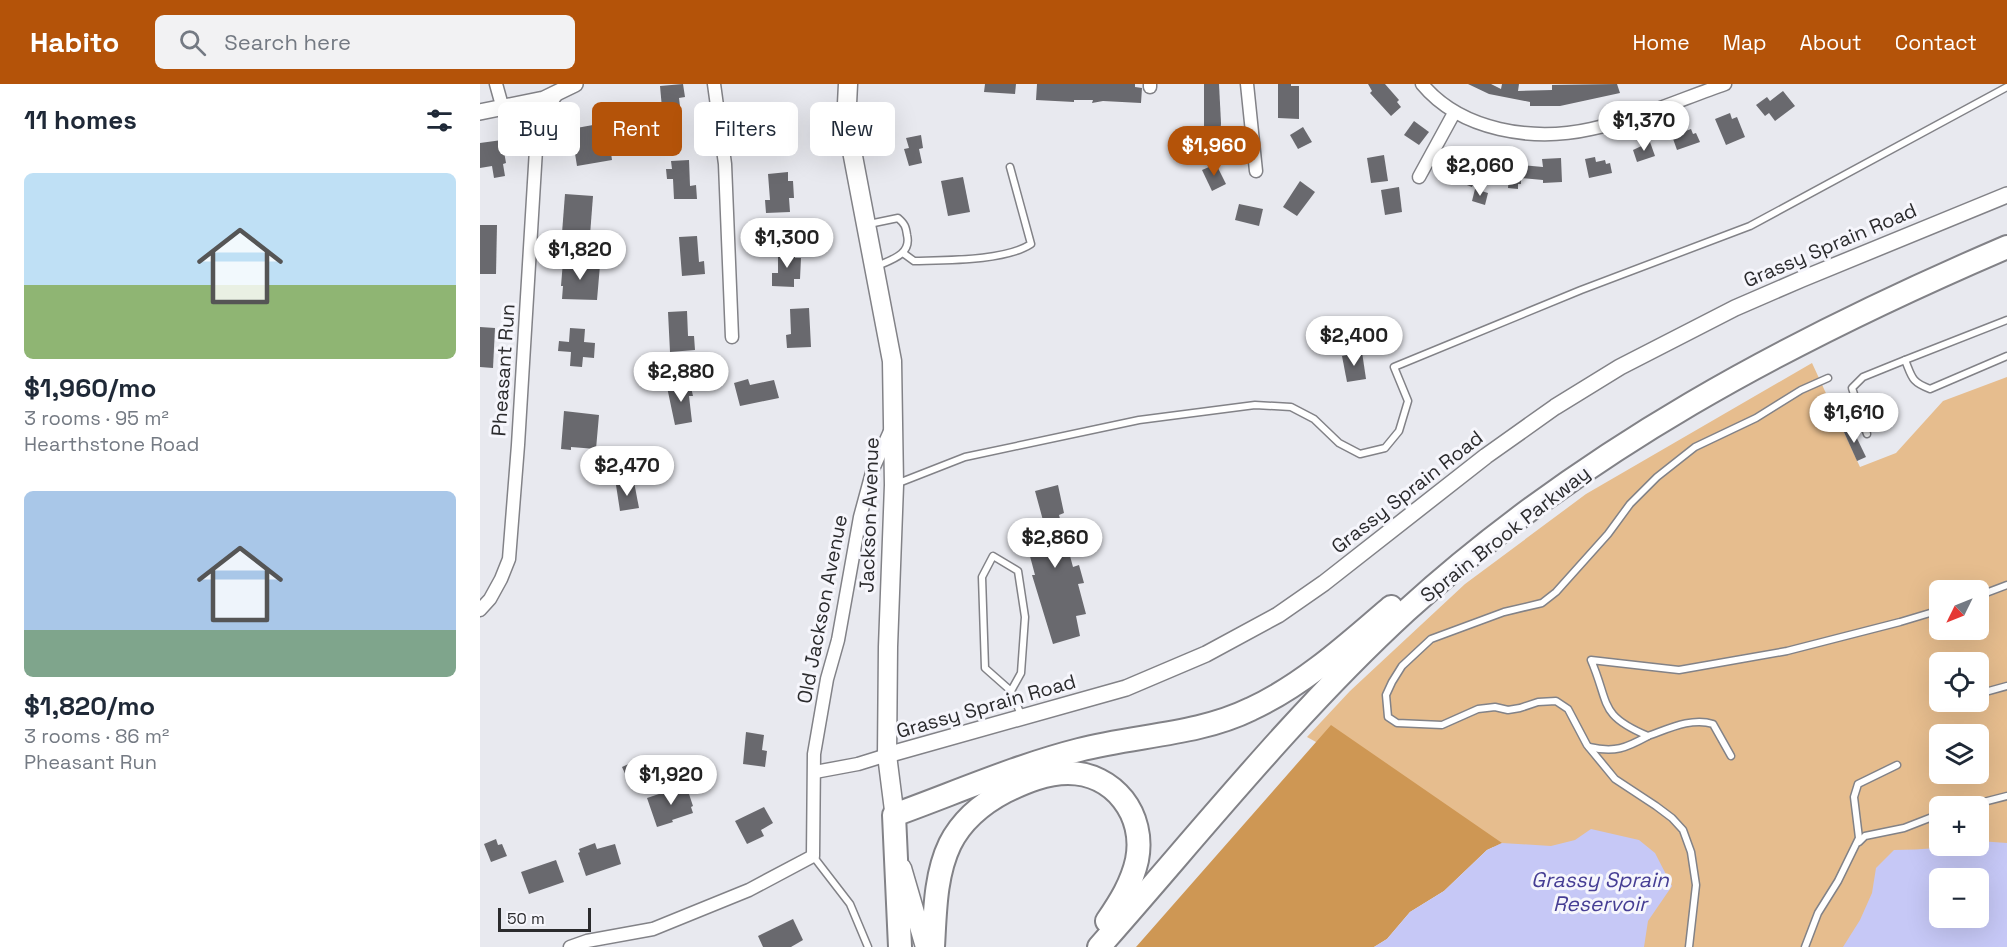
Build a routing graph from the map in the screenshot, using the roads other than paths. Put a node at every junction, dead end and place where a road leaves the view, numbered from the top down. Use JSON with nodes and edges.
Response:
{"nodes":[{"id":1,"x":496,"y":84,"type":"edge"},
{"id":2,"x":575,"y":84,"type":"edge"},
{"id":3,"x":714,"y":84,"type":"edge"},
{"id":4,"x":848,"y":84,"type":"edge"},
{"id":5,"x":1247,"y":84,"type":"edge"},
{"id":6,"x":1422,"y":84,"type":"edge"},
{"id":7,"x":1725,"y":84,"type":"edge"},
{"id":8,"x":2007,"y":87,"type":"edge"},
{"id":9,"x":561,"y":88,"type":"edge"},
{"id":10,"x":1689,"y":90,"type":"edge"},
{"id":11,"x":501,"y":102,"type":"edge"},
{"id":12,"x":530,"y":102,"type":"edge"},
{"id":13,"x":498,"y":109,"type":"edge"},
{"id":14,"x":480,"y":112,"type":"edge"},
{"id":15,"x":1454,"y":113,"type":"junction"},
{"id":16,"x":1010,"y":167,"type":"dead end"},
{"id":17,"x":1257,"y":171,"type":"dead end"},
{"id":18,"x":1419,"y":177,"type":"dead end"},
{"id":19,"x":2007,"y":195,"type":"edge"},
{"id":20,"x":866,"y":224,"type":"junction"},
{"id":21,"x":2007,"y":247,"type":"edge"},
{"id":22,"x":903,"y":253,"type":"junction"},
{"id":23,"x":875,"y":267,"type":"junction"},
{"id":24,"x":2007,"y":320,"type":"edge"},
{"id":25,"x":732,"y":337,"type":"dead end"},
{"id":26,"x":2007,"y":356,"type":"edge"},
{"id":27,"x":1905,"y":360,"type":"junction"},
{"id":28,"x":1827,"y":378,"type":"dead end"},
{"id":29,"x":894,"y":423,"type":"junction"},
{"id":30,"x":1868,"y":434,"type":"dead end"},
{"id":31,"x":894,"y":485,"type":"junction"},
{"id":32,"x":1546,"y":497,"type":"junction"},
{"id":33,"x":2007,"y":585,"type":"edge"},
{"id":34,"x":1989,"y":592,"type":"edge"},
{"id":35,"x":480,"y":610,"type":"edge"},
{"id":36,"x":1929,"y":613,"type":"edge"},
{"id":37,"x":2007,"y":686,"type":"edge"},
{"id":38,"x":1011,"y":691,"type":"junction"},
{"id":39,"x":1989,"y":691,"type":"edge"},
{"id":40,"x":1022,"y":717,"type":"junction"},
{"id":41,"x":1648,"y":736,"type":"junction"},
{"id":42,"x":1588,"y":747,"type":"junction"},
{"id":43,"x":887,"y":755,"type":"junction"},
{"id":44,"x":1731,"y":756,"type":"dead end"},
{"id":45,"x":1897,"y":765,"type":"dead end"},
{"id":46,"x":815,"y":772,"type":"junction"},
{"id":47,"x":2007,"y":796,"type":"edge"},
{"id":48,"x":1989,"y":801,"type":"edge"},
{"id":49,"x":894,"y":815,"type":"junction"},
{"id":50,"x":1929,"y":818,"type":"edge"},
{"id":51,"x":1856,"y":844,"type":"junction"},
{"id":52,"x":813,"y":856,"type":"junction"},
{"id":53,"x":570,"y":947,"type":"edge"},
{"id":54,"x":868,"y":947,"type":"edge"},
{"id":55,"x":900,"y":947,"type":"edge"},
{"id":56,"x":925,"y":947,"type":"edge"},
{"id":57,"x":933,"y":947,"type":"edge"},
{"id":58,"x":1090,"y":947,"type":"edge"},
{"id":59,"x":1099,"y":947,"type":"edge"},
{"id":60,"x":1689,"y":947,"type":"edge"},
{"id":61,"x":1805,"y":947,"type":"edge"}],
"edges":[{"from":1,"to":11,"type":"street"},
{"from":2,"to":9,"type":"street"},
{"from":3,"to":25,"type":"street"},
{"from":4,"to":20,"type":"main road","name":"Jackson Avenue"},
{"from":5,"to":17,"type":"street"},
{"from":6,"to":15,"type":"street"},
{"from":7,"to":10,"type":"street"},
{"from":8,"to":31,"type":"lane"},
{"from":9,"to":12,"type":"street"},
{"from":9,"to":35,"type":"street","name":"Pheasant Run"},
{"from":10,"to":15,"type":"street"},
{"from":13,"to":14,"type":"street"},
{"from":15,"to":18,"type":"street"},
{"from":16,"to":22,"type":"lane"},
{"from":19,"to":40,"type":"street","name":"Grassy Sprain Road"},
{"from":20,"to":22,"type":"lane"},
{"from":20,"to":23,"type":"main road","name":"Jackson Avenue"},
{"from":21,"to":32,"type":"highway","name":"Sprain Brook Parkway"},
{"from":22,"to":23,"type":"lane"},
{"from":23,"to":29,"type":"main road","name":"Jackson Avenue"},
{"from":24,"to":27,"type":"lane"},
{"from":26,"to":27,"type":"lane"},
{"from":27,"to":30,"type":"lane"},
{"from":28,"to":42,"type":"lane"},
{"from":29,"to":31,"type":"main road","name":"Jackson Avenue"},
{"from":29,"to":46,"type":"street","name":"Old Jackson Avenue"},
{"from":31,"to":43,"type":"main road","name":"Jackson Avenue"},
{"from":32,"to":49,"type":"highway"},
{"from":32,"to":59,"type":"highway","name":"Sprain Brook Parkway"},
{"from":33,"to":34,"type":"lane"},
{"from":36,"to":41,"type":"lane"},
{"from":37,"to":39,"type":"lane"},
{"from":38,"to":38,"type":"lane"},
{"from":38,"to":40,"type":"lane"},
{"from":40,"to":43,"type":"street","name":"Grassy Sprain Road"},
{"from":41,"to":42,"type":"lane"},
{"from":41,"to":44,"type":"lane"},
{"from":42,"to":60,"type":"lane"},
{"from":43,"to":46,"type":"street","name":"Grassy Sprain Road"},
{"from":43,"to":49,"type":"main road","name":"Jackson Avenue"},
{"from":45,"to":51,"type":"lane"},
{"from":46,"to":52,"type":"street","name":"Old Jackson Avenue"},
{"from":47,"to":48,"type":"lane"},
{"from":49,"to":55,"type":"highway"},
{"from":49,"to":56,"type":"main road","name":"Jackson Avenue"},
{"from":50,"to":51,"type":"lane"},
{"from":51,"to":61,"type":"lane"},
{"from":52,"to":53,"type":"street"},
{"from":52,"to":54,"type":"lane"},
{"from":57,"to":58,"type":"highway"}]}
